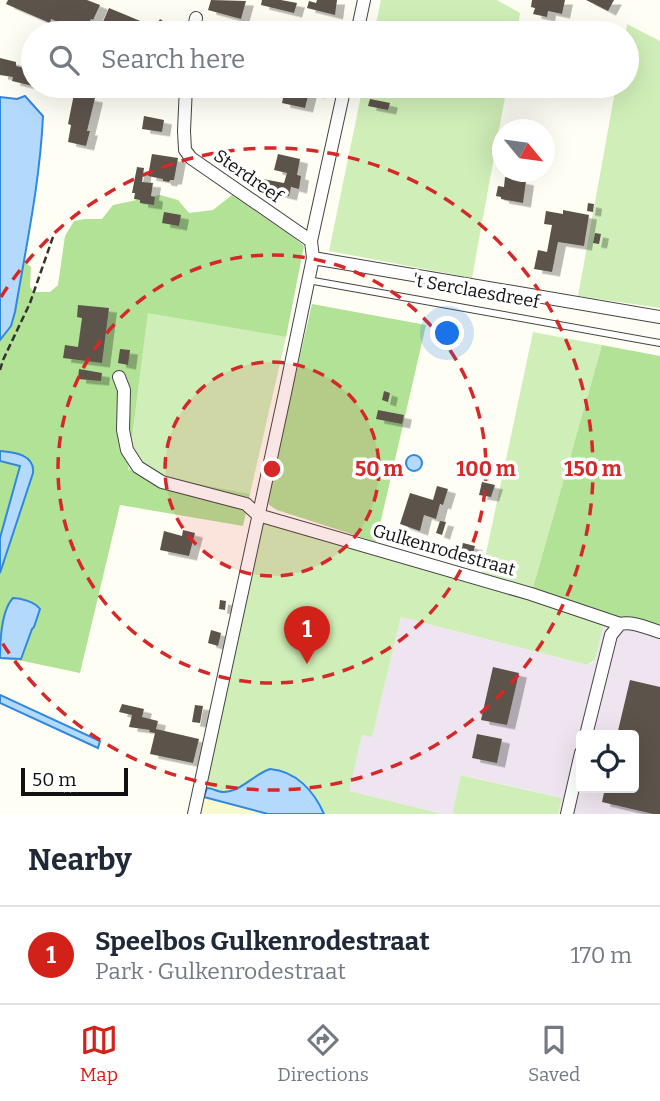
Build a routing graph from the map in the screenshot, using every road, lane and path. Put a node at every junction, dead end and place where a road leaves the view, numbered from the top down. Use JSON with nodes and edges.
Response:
{"nodes":[{"id":1,"x":364,"y":0,"type":"edge"},
{"id":2,"x":196,"y":18,"type":"dead end"},
{"id":3,"x":195,"y":21,"type":"edge"},
{"id":4,"x":360,"y":21,"type":"edge"},
{"id":5,"x":185,"y":98,"type":"edge"},
{"id":6,"x":342,"y":98,"type":"edge"},
{"id":7,"x":54,"y":234,"type":"dead end"},
{"id":8,"x":311,"y":242,"type":"junction"},
{"id":9,"x":313,"y":258,"type":"junction"},
{"id":10,"x":308,"y":280,"type":"junction"},
{"id":11,"x":660,"y":317,"type":"edge"},
{"id":12,"x":660,"y":342,"type":"edge"},
{"id":13,"x":0,"y":370,"type":"edge"},
{"id":14,"x":119,"y":377,"type":"dead end"},
{"id":15,"x":258,"y":515,"type":"junction"},
{"id":16,"x":620,"y":624,"type":"junction"},
{"id":17,"x":660,"y":632,"type":"edge"},
{"id":18,"x":587,"y":730,"type":"edge"},
{"id":19,"x":576,"y":775,"type":"edge"},
{"id":20,"x":194,"y":814,"type":"edge"},
{"id":21,"x":567,"y":814,"type":"edge"}],
"edges":[{"from":1,"to":4,"type":"street"},
{"from":2,"to":3,"type":"street"},
{"from":5,"to":8,"type":"street","name":"Sterdreef"},
{"from":6,"to":8,"type":"street"},
{"from":7,"to":13,"type":"path"},
{"from":8,"to":9,"type":"street"},
{"from":9,"to":10,"type":"street"},
{"from":9,"to":11,"type":"street","name":"'t Serclaesdreef"},
{"from":10,"to":12,"type":"lane","name":"'t Serclaesdreef"},
{"from":10,"to":15,"type":"street"},
{"from":14,"to":15,"type":"street","name":"Gulkenrodestraat"},
{"from":15,"to":16,"type":"street","name":"Gulkenrodestraat"},
{"from":15,"to":20,"type":"street"},
{"from":16,"to":17,"type":"street","name":"Gulkenrodestraat"},
{"from":16,"to":18,"type":"street"},
{"from":19,"to":21,"type":"street"}]}
